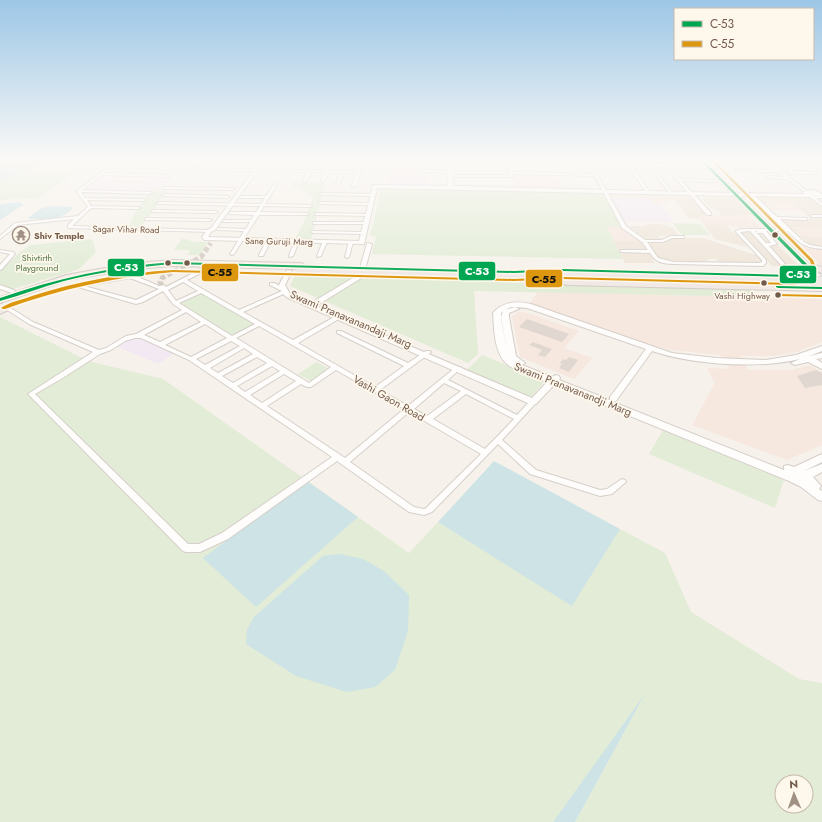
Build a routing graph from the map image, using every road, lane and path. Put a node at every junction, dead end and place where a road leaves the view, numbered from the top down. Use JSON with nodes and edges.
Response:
{"nodes":[{"id":1,"x":85,"y":200,"type":"edge"},
{"id":2,"x":206,"y":200,"type":"edge"},
{"id":3,"x":232,"y":200,"type":"edge"},
{"id":4,"x":265,"y":200,"type":"edge"},
{"id":5,"x":372,"y":200,"type":"edge"},
{"id":6,"x":610,"y":200,"type":"edge"},
{"id":7,"x":697,"y":200,"type":"edge"},
{"id":8,"x":745,"y":200,"type":"edge"},
{"id":9,"x":757,"y":200,"type":"edge"},
{"id":10,"x":159,"y":203,"type":"dead end"},
{"id":11,"x":320,"y":203,"type":"dead end"},
{"id":12,"x":203,"y":204,"type":"junction"},
{"id":13,"x":229,"y":204,"type":"junction"},
{"id":14,"x":371,"y":204,"type":"junction"},
{"id":15,"x":262,"y":205,"type":"junction"},
{"id":16,"x":310,"y":206,"type":"dead end"},
{"id":17,"x":90,"y":207,"type":"junction"},
{"id":18,"x":138,"y":208,"type":"dead end"},
{"id":19,"x":154,"y":211,"type":"dead end"},
{"id":20,"x":197,"y":212,"type":"junction"},
{"id":21,"x":216,"y":212,"type":"dead end"},
{"id":22,"x":230,"y":213,"type":"dead end"},
{"id":23,"x":257,"y":213,"type":"junction"},
{"id":24,"x":307,"y":214,"type":"dead end"},
{"id":25,"x":317,"y":214,"type":"dead end"},
{"id":26,"x":709,"y":214,"type":"dead end"},
{"id":27,"x":368,"y":215,"type":"junction"},
{"id":28,"x":813,"y":216,"type":"dead end"},
{"id":29,"x":822,"y":216,"type":"edge"},
{"id":30,"x":79,"y":217,"type":"junction"},
{"id":31,"x":147,"y":219,"type":"dead end"},
{"id":32,"x":776,"y":219,"type":"junction"},
{"id":33,"x":805,"y":219,"type":"dead end"},
{"id":34,"x":190,"y":220,"type":"junction"},
{"id":35,"x":210,"y":220,"type":"dead end"},
{"id":36,"x":799,"y":220,"type":"dead end"},
{"id":37,"x":224,"y":221,"type":"dead end"},
{"id":38,"x":252,"y":221,"type":"junction"},
{"id":39,"x":315,"y":222,"type":"dead end"},
{"id":40,"x":366,"y":223,"type":"junction"},
{"id":41,"x":218,"y":229,"type":"dead end"},
{"id":42,"x":182,"y":230,"type":"junction"},
{"id":43,"x":247,"y":230,"type":"junction"},
{"id":44,"x":774,"y":230,"type":"junction"},
{"id":45,"x":788,"y":230,"type":"junction"},
{"id":46,"x":209,"y":231,"type":"junction"},
{"id":47,"x":751,"y":231,"type":"junction"},
{"id":48,"x":313,"y":232,"type":"dead end"},
{"id":49,"x":364,"y":233,"type":"junction"},
{"id":50,"x":682,"y":237,"type":"dead end"},
{"id":51,"x":758,"y":237,"type":"junction"},
{"id":52,"x":0,"y":238,"type":"edge"},
{"id":53,"x":241,"y":240,"type":"junction"},
{"id":54,"x":269,"y":241,"type":"junction"},
{"id":55,"x":297,"y":241,"type":"junction"},
{"id":56,"x":644,"y":241,"type":"junction"},
{"id":57,"x":324,"y":242,"type":"junction"},
{"id":58,"x":351,"y":242,"type":"junction"},
{"id":59,"x":366,"y":242,"type":"junction"},
{"id":60,"x":765,"y":245,"type":"junction"},
{"id":61,"x":822,"y":248,"type":"edge"},
{"id":62,"x":0,"y":251,"type":"edge"},
{"id":63,"x":622,"y":251,"type":"dead end"},
{"id":64,"x":771,"y":251,"type":"junction"},
{"id":65,"x":650,"y":252,"type":"junction"},
{"id":66,"x":232,"y":254,"type":"dead end"},
{"id":67,"x":261,"y":255,"type":"dead end"},
{"id":68,"x":291,"y":256,"type":"dead end"},
{"id":69,"x":319,"y":256,"type":"dead end"},
{"id":70,"x":346,"y":257,"type":"dead end"},
{"id":71,"x":783,"y":264,"type":"dead end"},
{"id":72,"x":806,"y":266,"type":"junction"},
{"id":73,"x":0,"y":268,"type":"edge"},
{"id":74,"x":301,"y":268,"type":"junction"},
{"id":75,"x":205,"y":269,"type":"junction"},
{"id":76,"x":133,"y":271,"type":"junction"},
{"id":77,"x":289,"y":271,"type":"junction"},
{"id":78,"x":514,"y":274,"type":"junction"},
{"id":79,"x":821,"y":275,"type":"edge"},
{"id":80,"x":794,"y":276,"type":"junction"},
{"id":81,"x":183,"y":280,"type":"junction"},
{"id":82,"x":272,"y":284,"type":"dead end"},
{"id":83,"x":78,"y":285,"type":"junction"},
{"id":84,"x":0,"y":287,"type":"edge"},
{"id":85,"x":70,"y":287,"type":"dead end"},
{"id":86,"x":164,"y":288,"type":"junction"},
{"id":87,"x":806,"y":288,"type":"junction"},
{"id":88,"x":822,"y":288,"type":"edge"},
{"id":89,"x":201,"y":290,"type":"junction"},
{"id":90,"x":286,"y":290,"type":"junction"},
{"id":91,"x":12,"y":291,"type":"junction"},
{"id":92,"x":822,"y":292,"type":"edge"},
{"id":93,"x":0,"y":296,"type":"edge"},
{"id":94,"x":0,"y":300,"type":"edge"},
{"id":95,"x":175,"y":303,"type":"junction"},
{"id":96,"x":314,"y":305,"type":"junction"},
{"id":97,"x":2,"y":308,"type":"edge"},
{"id":98,"x":186,"y":310,"type":"junction"},
{"id":99,"x":239,"y":312,"type":"junction"},
{"id":100,"x":339,"y":316,"type":"junction"},
{"id":101,"x":205,"y":322,"type":"junction"},
{"id":102,"x":259,"y":324,"type":"junction"},
{"id":103,"x":338,"y":332,"type":"dead end"},
{"id":104,"x":137,"y":336,"type":"junction"},
{"id":105,"x":232,"y":339,"type":"junction"},
{"id":106,"x":293,"y":343,"type":"junction"},
{"id":107,"x":160,"y":345,"type":"junction"},
{"id":108,"x":244,"y":346,"type":"junction"},
{"id":109,"x":822,"y":348,"type":"edge"},
{"id":110,"x":649,"y":350,"type":"junction"},
{"id":111,"x":98,"y":352,"type":"junction"},
{"id":112,"x":426,"y":353,"type":"junction"},
{"id":113,"x":257,"y":354,"type":"junction"},
{"id":114,"x":813,"y":357,"type":"edge"},
{"id":115,"x":191,"y":359,"type":"junction"},
{"id":116,"x":272,"y":363,"type":"junction"},
{"id":117,"x":409,"y":366,"type":"junction"},
{"id":118,"x":822,"y":366,"type":"edge"},
{"id":119,"x":336,"y":367,"type":"junction"},
{"id":120,"x":205,"y":368,"type":"junction"},
{"id":121,"x":458,"y":368,"type":"junction"},
{"id":122,"x":284,"y":371,"type":"junction"},
{"id":123,"x":218,"y":376,"type":"junction"},
{"id":124,"x":555,"y":379,"type":"junction"},
{"id":125,"x":444,"y":380,"type":"junction"},
{"id":126,"x":301,"y":381,"type":"junction"},
{"id":127,"x":233,"y":386,"type":"junction"},
{"id":128,"x":375,"y":390,"type":"junction"},
{"id":129,"x":466,"y":391,"type":"junction"},
{"id":130,"x":244,"y":395,"type":"junction"},
{"id":131,"x":613,"y":399,"type":"junction"},
{"id":132,"x":534,"y":402,"type":"junction"},
{"id":133,"x":262,"y":406,"type":"junction"},
{"id":134,"x":409,"y":410,"type":"junction"},
{"id":135,"x":518,"y":418,"type":"junction"},
{"id":136,"x":427,"y":420,"type":"junction"},
{"id":137,"x":498,"y":440,"type":"junction"},
{"id":138,"x":486,"y":453,"type":"junction"},
{"id":139,"x":337,"y":457,"type":"junction"},
{"id":140,"x":822,"y":458,"type":"edge"},
{"id":141,"x":345,"y":462,"type":"junction"},
{"id":142,"x":822,"y":468,"type":"edge"},
{"id":143,"x":794,"y":475,"type":"junction"},
{"id":144,"x":805,"y":476,"type":"junction"},
{"id":145,"x":622,"y":482,"type":"dead end"},
{"id":146,"x":822,"y":491,"type":"edge"},
{"id":147,"x":822,"y":497,"type":"edge"}],
"edges":[{"from":1,"to":17,"type":"street","name":"Sagar Vihar Road"},
{"from":2,"to":12,"type":"street"},
{"from":3,"to":13,"type":"street"},
{"from":4,"to":15,"type":"street"},
{"from":5,"to":14,"type":"street"},
{"from":6,"to":56,"type":"street"},
{"from":7,"to":26,"type":"street"},
{"from":8,"to":44,"type":"street"},
{"from":9,"to":32,"type":"street"},
{"from":10,"to":12,"type":"street"},
{"from":11,"to":14,"type":"street"},
{"from":12,"to":13,"type":"street"},
{"from":12,"to":20,"type":"street"},
{"from":13,"to":15,"type":"street"},
{"from":13,"to":46,"type":"street"},
{"from":14,"to":27,"type":"street"},
{"from":15,"to":16,"type":"street"},
{"from":15,"to":23,"type":"street"},
{"from":17,"to":18,"type":"street"},
{"from":17,"to":30,"type":"street","name":"Sagar Vihar Road"},
{"from":19,"to":20,"type":"street"},
{"from":20,"to":21,"type":"street"},
{"from":20,"to":34,"type":"street"},
{"from":22,"to":23,"type":"street"},
{"from":23,"to":24,"type":"street"},
{"from":23,"to":38,"type":"street"},
{"from":25,"to":27,"type":"street"},
{"from":27,"to":40,"type":"street"},
{"from":28,"to":29,"type":"street"},
{"from":30,"to":42,"type":"street","name":"Sagar Vihar Road"},
{"from":30,"to":52,"type":"street"},
{"from":31,"to":34,"type":"street"},
{"from":32,"to":33,"type":"street"},
{"from":32,"to":36,"type":"street"},
{"from":32,"to":45,"type":"street"},
{"from":34,"to":35,"type":"street"},
{"from":34,"to":42,"type":"street"},
{"from":37,"to":38,"type":"street"},
{"from":38,"to":43,"type":"street"},
{"from":39,"to":40,"type":"street"},
{"from":40,"to":49,"type":"street"},
{"from":41,"to":43,"type":"street"},
{"from":42,"to":46,"type":"street","name":"Sagar Vihar Road"},
{"from":43,"to":53,"type":"street"},
{"from":44,"to":45,"type":"street"},
{"from":44,"to":47,"type":"street"},
{"from":44,"to":72,"type":"street"},
{"from":44,"to":79,"type":"street"},
{"from":45,"to":61,"type":"street"},
{"from":46,"to":53,"type":"street","name":"Sane Guruji Marg"},
{"from":47,"to":51,"type":"street"},
{"from":47,"to":60,"type":"street"},
{"from":47,"to":65,"type":"street"},
{"from":48,"to":49,"type":"street"},
{"from":49,"to":59,"type":"street"},
{"from":49,"to":59,"type":"street"},
{"from":50,"to":56,"type":"street"},
{"from":51,"to":60,"type":"street"},
{"from":51,"to":64,"type":"street"},
{"from":53,"to":54,"type":"street","name":"Sane Guruji Marg"},
{"from":53,"to":66,"type":"street"},
{"from":54,"to":55,"type":"street","name":"Sane Guruji Marg"},
{"from":54,"to":67,"type":"street"},
{"from":55,"to":57,"type":"street","name":"Sane Guruji Marg"},
{"from":55,"to":68,"type":"street"},
{"from":56,"to":65,"type":"street"},
{"from":57,"to":58,"type":"street","name":"Sane Guruji Marg"},
{"from":57,"to":69,"type":"street"},
{"from":58,"to":59,"type":"street","name":"Sane Guruji Marg"},
{"from":58,"to":70,"type":"street"},
{"from":59,"to":96,"type":"street"},
{"from":60,"to":64,"type":"street"},
{"from":62,"to":73,"type":"street"},
{"from":63,"to":65,"type":"street"},
{"from":64,"to":71,"type":"street"},
{"from":72,"to":79,"type":"street"},
{"from":72,"to":80,"type":"highway"},
{"from":74,"to":76,"type":"highway"},
{"from":74,"to":77,"type":"highway"},
{"from":74,"to":78,"type":"highway","bridge":true},
{"from":75,"to":76,"type":"highway"},
{"from":75,"to":77,"type":"highway"},
{"from":75,"to":81,"type":"street"},
{"from":76,"to":83,"type":"street"},
{"from":76,"to":86,"type":"street"},
{"from":76,"to":91,"type":"highway"},
{"from":76,"to":94,"type":"highway"},
{"from":76,"to":97,"type":"highway"},
{"from":77,"to":90,"type":"street"},
{"from":78,"to":79,"type":"highway"},
{"from":78,"to":80,"type":"highway"},
{"from":78,"to":87,"type":"highway"},
{"from":79,"to":80,"type":"highway"},
{"from":81,"to":86,"type":"street"},
{"from":81,"to":89,"type":"street","name":"Vashi Gaon Road"},
{"from":82,"to":90,"type":"street"},
{"from":83,"to":85,"type":"street"},
{"from":83,"to":86,"type":"street"},
{"from":84,"to":91,"type":"street"},
{"from":86,"to":95,"type":"street"},
{"from":87,"to":88,"type":"highway"},
{"from":87,"to":92,"type":"highway"},
{"from":89,"to":95,"type":"street"},
{"from":89,"to":99,"type":"street","name":"Vashi Gaon Road"},
{"from":90,"to":96,"type":"street","name":"Swami Pranavanandaji Marg"},
{"from":90,"to":99,"type":"street"},
{"from":91,"to":93,"type":"highway"},
{"from":95,"to":98,"type":"street"},
{"from":96,"to":100,"type":"street","name":"Swami Pranavanandaji Marg"},
{"from":97,"to":111,"type":"street"},
{"from":98,"to":101,"type":"street"},
{"from":98,"to":104,"type":"street"},
{"from":99,"to":102,"type":"street","name":"Vashi Gaon Road"},
{"from":100,"to":106,"type":"street"},
{"from":100,"to":112,"type":"street","name":"Swami Pranavanandaji Marg"},
{"from":101,"to":105,"type":"street"},
{"from":101,"to":107,"type":"street"},
{"from":102,"to":105,"type":"street"},
{"from":102,"to":106,"type":"street","name":"Vashi Gaon Road"},
{"from":103,"to":117,"type":"street"},
{"from":104,"to":107,"type":"street"},
{"from":104,"to":111,"type":"street"},
{"from":105,"to":108,"type":"street"},
{"from":105,"to":115,"type":"street"},
{"from":106,"to":119,"type":"street","name":"Vashi Gaon Road"},
{"from":107,"to":115,"type":"street"},
{"from":108,"to":113,"type":"street"},
{"from":108,"to":120,"type":"street"},
{"from":109,"to":114,"type":"street","name":"Swami Pranavanandji Marg"},
{"from":110,"to":114,"type":"street","name":"Swami Pranavanandji Marg"},
{"from":110,"to":124,"type":"street","name":"Swami Pranavanandji Marg"},
{"from":110,"to":131,"type":"street"},
{"from":111,"to":139,"type":"street"},
{"from":112,"to":117,"type":"street"},
{"from":112,"to":121,"type":"street","name":"Swami Pranavanandaji Marg"},
{"from":113,"to":116,"type":"street"},
{"from":113,"to":123,"type":"street"},
{"from":114,"to":118,"type":"street"},
{"from":115,"to":120,"type":"street"},
{"from":116,"to":122,"type":"street"},
{"from":116,"to":127,"type":"street"},
{"from":117,"to":128,"type":"street"},
{"from":119,"to":126,"type":"street"},
{"from":119,"to":128,"type":"street","name":"Vashi Gaon Road"},
{"from":120,"to":123,"type":"street"},
{"from":121,"to":125,"type":"street"},
{"from":121,"to":132,"type":"street","name":"Swami Pranavanandaji Marg"},
{"from":122,"to":126,"type":"street"},
{"from":122,"to":130,"type":"street"},
{"from":123,"to":127,"type":"street"},
{"from":124,"to":131,"type":"street","name":"Swami Pranavanandji Marg"},
{"from":124,"to":132,"type":"street"},
{"from":124,"to":143,"type":"street","name":"Swami Pranavanandji Marg"},
{"from":125,"to":129,"type":"street"},
{"from":125,"to":134,"type":"street"},
{"from":126,"to":133,"type":"street"},
{"from":127,"to":130,"type":"street"},
{"from":128,"to":134,"type":"street","name":"Vashi Gaon Road"},
{"from":129,"to":135,"type":"street"},
{"from":129,"to":136,"type":"street"},
{"from":130,"to":133,"type":"street"},
{"from":131,"to":143,"type":"street","name":"Swami Pranavanandji Marg"},
{"from":132,"to":135,"type":"street"},
{"from":133,"to":139,"type":"street"},
{"from":134,"to":136,"type":"street","name":"Vashi Gaon Road"},
{"from":134,"to":141,"type":"street"},
{"from":135,"to":137,"type":"street"},
{"from":136,"to":138,"type":"street","name":"Vashi Gaon Road"},
{"from":137,"to":138,"type":"street"},
{"from":137,"to":145,"type":"street"},
{"from":138,"to":141,"type":"street"},
{"from":139,"to":141,"type":"street"},
{"from":140,"to":143,"type":"street"},
{"from":142,"to":144,"type":"street"},
{"from":143,"to":144,"type":"street","name":"Swami Pranavanandji Marg"},
{"from":143,"to":147,"type":"street","name":"Swami Pranavanandji Marg"},
{"from":144,"to":146,"type":"street","name":"Swami Pranavanandji Marg"}]}
